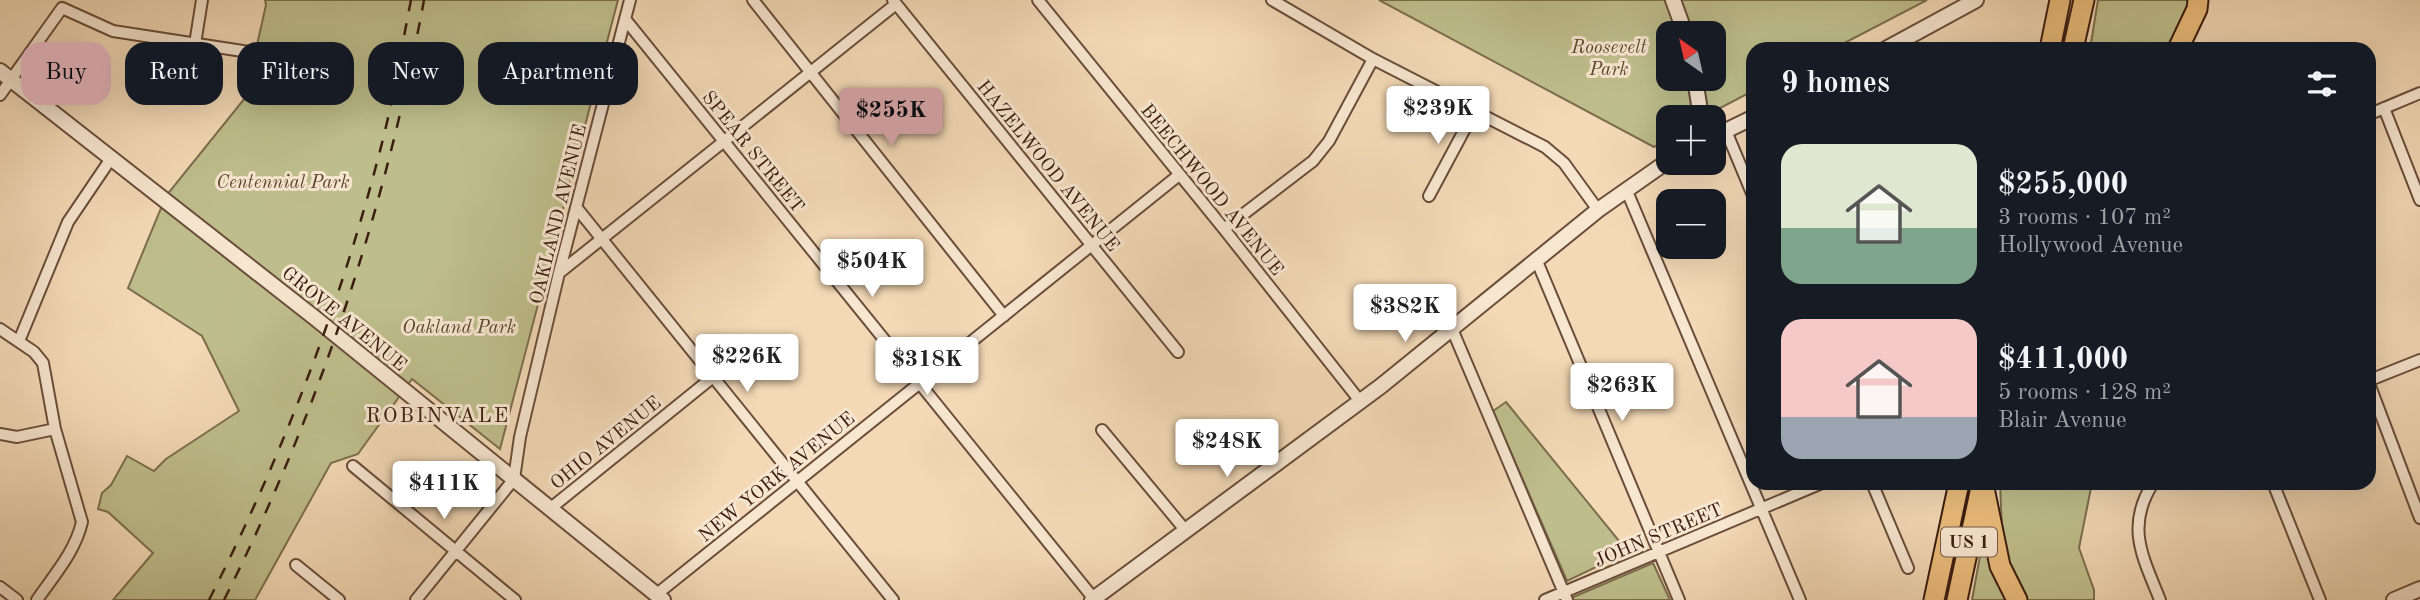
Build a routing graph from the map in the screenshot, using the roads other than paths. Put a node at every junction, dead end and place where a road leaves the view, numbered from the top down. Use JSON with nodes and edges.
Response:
{"nodes":[{"id":1,"x":202,"y":0,"type":"edge"},
{"id":2,"x":630,"y":0,"type":"edge"},
{"id":3,"x":753,"y":0,"type":"edge"},
{"id":4,"x":1038,"y":0,"type":"edge"},
{"id":5,"x":1272,"y":0,"type":"edge"},
{"id":6,"x":1673,"y":0,"type":"edge"},
{"id":7,"x":1976,"y":0,"type":"edge"},
{"id":8,"x":2060,"y":0,"type":"edge"},
{"id":9,"x":2084,"y":0,"type":"edge"},
{"id":10,"x":2198,"y":0,"type":"edge"},
{"id":11,"x":894,"y":2,"type":"edge"},
{"id":12,"x":59,"y":4,"type":"edge"},
{"id":13,"x":625,"y":19,"type":"junction"},
{"id":14,"x":1681,"y":21,"type":"edge"},
{"id":15,"x":182,"y":42,"type":"edge"},
{"id":16,"x":195,"y":42,"type":"edge"},
{"id":17,"x":1899,"y":42,"type":"edge"},
{"id":18,"x":2051,"y":42,"type":"edge"},
{"id":19,"x":2078,"y":42,"type":"edge"},
{"id":20,"x":2181,"y":42,"type":"edge"},
{"id":21,"x":1373,"y":59,"type":"junction"},
{"id":22,"x":811,"y":73,"type":"junction"},
{"id":23,"x":6,"y":75,"type":"edge"},
{"id":24,"x":2420,"y":93,"type":"edge"},
{"id":25,"x":0,"y":95,"type":"edge"},
{"id":26,"x":2384,"y":108,"type":"junction"},
{"id":27,"x":1475,"y":110,"type":"junction"},
{"id":28,"x":2376,"y":111,"type":"edge"},
{"id":29,"x":1746,"y":121,"type":"edge"},
{"id":30,"x":1726,"y":131,"type":"edge"},
{"id":31,"x":724,"y":141,"type":"junction"},
{"id":32,"x":1726,"y":147,"type":"edge"},
{"id":33,"x":112,"y":157,"type":"junction"},
{"id":34,"x":1656,"y":169,"type":"edge"},
{"id":35,"x":1179,"y":175,"type":"junction"},
{"id":36,"x":1746,"y":183,"type":"edge"},
{"id":37,"x":1626,"y":189,"type":"junction"},
{"id":38,"x":1429,"y":196,"type":"dead end"},
{"id":39,"x":2420,"y":200,"type":"edge"},
{"id":40,"x":576,"y":207,"type":"junction"},
{"id":41,"x":1598,"y":210,"type":"junction"},
{"id":42,"x":1224,"y":229,"type":"junction"},
{"id":43,"x":602,"y":239,"type":"junction"},
{"id":44,"x":1090,"y":244,"type":"junction"},
{"id":45,"x":1536,"y":259,"type":"junction"},
{"id":46,"x":559,"y":273,"type":"junction"},
{"id":47,"x":1004,"y":316,"type":"junction"},
{"id":48,"x":0,"y":329,"type":"edge"},
{"id":49,"x":1452,"y":329,"type":"junction"},
{"id":50,"x":19,"y":341,"type":"junction"},
{"id":51,"x":1178,"y":352,"type":"dead end"},
{"id":52,"x":2420,"y":360,"type":"edge"},
{"id":53,"x":713,"y":377,"type":"junction"},
{"id":54,"x":2376,"y":378,"type":"edge"},
{"id":55,"x":919,"y":383,"type":"junction"},
{"id":56,"x":1360,"y":401,"type":"junction"},
{"id":57,"x":2376,"y":402,"type":"edge"},
{"id":58,"x":55,"y":429,"type":"junction"},
{"id":59,"x":1102,"y":429,"type":"dead end"},
{"id":60,"x":0,"y":434,"type":"edge"},
{"id":61,"x":353,"y":466,"type":"dead end"},
{"id":62,"x":1746,"y":470,"type":"edge"},
{"id":63,"x":514,"y":480,"type":"junction"},
{"id":64,"x":797,"y":481,"type":"junction"},
{"id":65,"x":1754,"y":490,"type":"edge"},
{"id":66,"x":1805,"y":490,"type":"edge"},
{"id":67,"x":1875,"y":490,"type":"edge"},
{"id":68,"x":1957,"y":490,"type":"edge"},
{"id":69,"x":1981,"y":490,"type":"edge"},
{"id":70,"x":1984,"y":490,"type":"edge"},
{"id":71,"x":2148,"y":490,"type":"edge"},
{"id":72,"x":2276,"y":490,"type":"edge"},
{"id":73,"x":551,"y":508,"type":"junction"},
{"id":74,"x":1762,"y":508,"type":"junction"},
{"id":75,"x":2420,"y":518,"type":"edge"},
{"id":76,"x":1186,"y":531,"type":"junction"},
{"id":77,"x":456,"y":552,"type":"junction"},
{"id":78,"x":1659,"y":552,"type":"junction"},
{"id":79,"x":296,"y":565,"type":"dead end"},
{"id":80,"x":1908,"y":568,"type":"dead end"},
{"id":81,"x":0,"y":587,"type":"edge"},
{"id":82,"x":2420,"y":589,"type":"edge"},
{"id":83,"x":1566,"y":596,"type":"edge"},
{"id":84,"x":660,"y":597,"type":"edge"},
{"id":85,"x":1934,"y":597,"type":"edge"},
{"id":86,"x":17,"y":600,"type":"edge"},
{"id":87,"x":37,"y":600,"type":"edge"},
{"id":88,"x":339,"y":600,"type":"edge"},
{"id":89,"x":416,"y":600,"type":"edge"},
{"id":90,"x":515,"y":600,"type":"edge"},
{"id":91,"x":892,"y":600,"type":"edge"},
{"id":92,"x":1093,"y":600,"type":"edge"},
{"id":93,"x":1545,"y":600,"type":"edge"},
{"id":94,"x":1679,"y":600,"type":"edge"},
{"id":95,"x":1800,"y":600,"type":"edge"},
{"id":96,"x":1957,"y":600,"type":"edge"},
{"id":97,"x":2017,"y":600,"type":"edge"},
{"id":98,"x":2160,"y":600,"type":"edge"},
{"id":99,"x":2320,"y":600,"type":"edge"},
{"id":100,"x":2395,"y":600,"type":"edge"}],
"edges":[{"from":1,"to":16,"type":"street"},
{"from":2,"to":13,"type":"street","name":"OAKLAND AVENUE"},
{"from":3,"to":22,"type":"street"},
{"from":4,"to":35,"type":"street","name":"BEECHWOOD AVENUE"},
{"from":5,"to":21,"type":"street"},
{"from":6,"to":14,"type":"street"},
{"from":7,"to":17,"type":"street"},
{"from":8,"to":18,"type":"highway"},
{"from":9,"to":19,"type":"highway"},
{"from":10,"to":20,"type":"highway"},
{"from":11,"to":22,"type":"street"},
{"from":11,"to":44,"type":"street","name":"HAZELWOOD AVENUE"},
{"from":12,"to":15,"type":"street"},
{"from":12,"to":23,"type":"street"},
{"from":13,"to":31,"type":"street","name":"SPEAR STREET"},
{"from":13,"to":40,"type":"street","name":"OAKLAND AVENUE"},
{"from":21,"to":27,"type":"street"},
{"from":21,"to":42,"type":"street"},
{"from":22,"to":31,"type":"street"},
{"from":22,"to":47,"type":"street"},
{"from":23,"to":25,"type":"street"},
{"from":23,"to":33,"type":"street","name":"GROVE AVENUE"},
{"from":24,"to":26,"type":"street"},
{"from":26,"to":28,"type":"street"},
{"from":26,"to":39,"type":"street"},
{"from":27,"to":38,"type":"street"},
{"from":27,"to":41,"type":"street"},
{"from":29,"to":30,"type":"street"},
{"from":31,"to":43,"type":"street"},
{"from":31,"to":55,"type":"street","name":"SPEAR STREET"},
{"from":32,"to":36,"type":"street"},
{"from":33,"to":50,"type":"street"},
{"from":33,"to":63,"type":"street","name":"GROVE AVENUE"},
{"from":34,"to":37,"type":"street"},
{"from":35,"to":42,"type":"street","name":"BEECHWOOD AVENUE"},
{"from":35,"to":44,"type":"street","name":"NEW YORK AVENUE"},
{"from":37,"to":41,"type":"street"},
{"from":37,"to":62,"type":"street"},
{"from":40,"to":43,"type":"street"},
{"from":40,"to":46,"type":"street","name":"OAKLAND AVENUE"},
{"from":41,"to":45,"type":"street"},
{"from":42,"to":56,"type":"street","name":"BEECHWOOD AVENUE"},
{"from":43,"to":46,"type":"street"},
{"from":43,"to":53,"type":"street"},
{"from":44,"to":47,"type":"street","name":"NEW YORK AVENUE"},
{"from":44,"to":51,"type":"street","name":"HAZELWOOD AVENUE"},
{"from":45,"to":49,"type":"street"},
{"from":45,"to":78,"type":"street"},
{"from":46,"to":63,"type":"street","name":"OAKLAND AVENUE"},
{"from":47,"to":55,"type":"street","name":"NEW YORK AVENUE"},
{"from":48,"to":50,"type":"street"},
{"from":49,"to":56,"type":"street"},
{"from":49,"to":83,"type":"street"},
{"from":50,"to":58,"type":"street"},
{"from":52,"to":54,"type":"street"},
{"from":53,"to":64,"type":"street"},
{"from":53,"to":73,"type":"street","name":"OHIO AVENUE"},
{"from":55,"to":64,"type":"street","name":"NEW YORK AVENUE"},
{"from":55,"to":92,"type":"street","name":"SPEAR STREET"},
{"from":56,"to":76,"type":"street"},
{"from":57,"to":75,"type":"street"},
{"from":58,"to":60,"type":"street"},
{"from":58,"to":87,"type":"street"},
{"from":59,"to":76,"type":"street"},
{"from":61,"to":77,"type":"street"},
{"from":63,"to":73,"type":"street","name":"GROVE AVENUE"},
{"from":63,"to":77,"type":"street"},
{"from":64,"to":84,"type":"street","name":"NEW YORK AVENUE"},
{"from":64,"to":91,"type":"street"},
{"from":65,"to":74,"type":"street"},
{"from":66,"to":74,"type":"street","name":"JOHN STREET"},
{"from":67,"to":80,"type":"street"},
{"from":68,"to":85,"type":"highway","number":"US 1"},
{"from":69,"to":96,"type":"highway","number":"US 1"},
{"from":70,"to":97,"type":"highway"},
{"from":71,"to":98,"type":"street"},
{"from":72,"to":99,"type":"street"},
{"from":73,"to":84,"type":"street","name":"GROVE AVENUE"},
{"from":74,"to":78,"type":"street","name":"JOHN STREET"},
{"from":74,"to":95,"type":"street"},
{"from":76,"to":92,"type":"street"},
{"from":77,"to":89,"type":"street"},
{"from":77,"to":90,"type":"street"},
{"from":78,"to":83,"type":"street","name":"JOHN STREET"},
{"from":78,"to":94,"type":"street"},
{"from":79,"to":88,"type":"street"},
{"from":81,"to":86,"type":"street"},
{"from":82,"to":100,"type":"street"},
{"from":83,"to":93,"type":"street","name":"JOHN STREET"}]}
